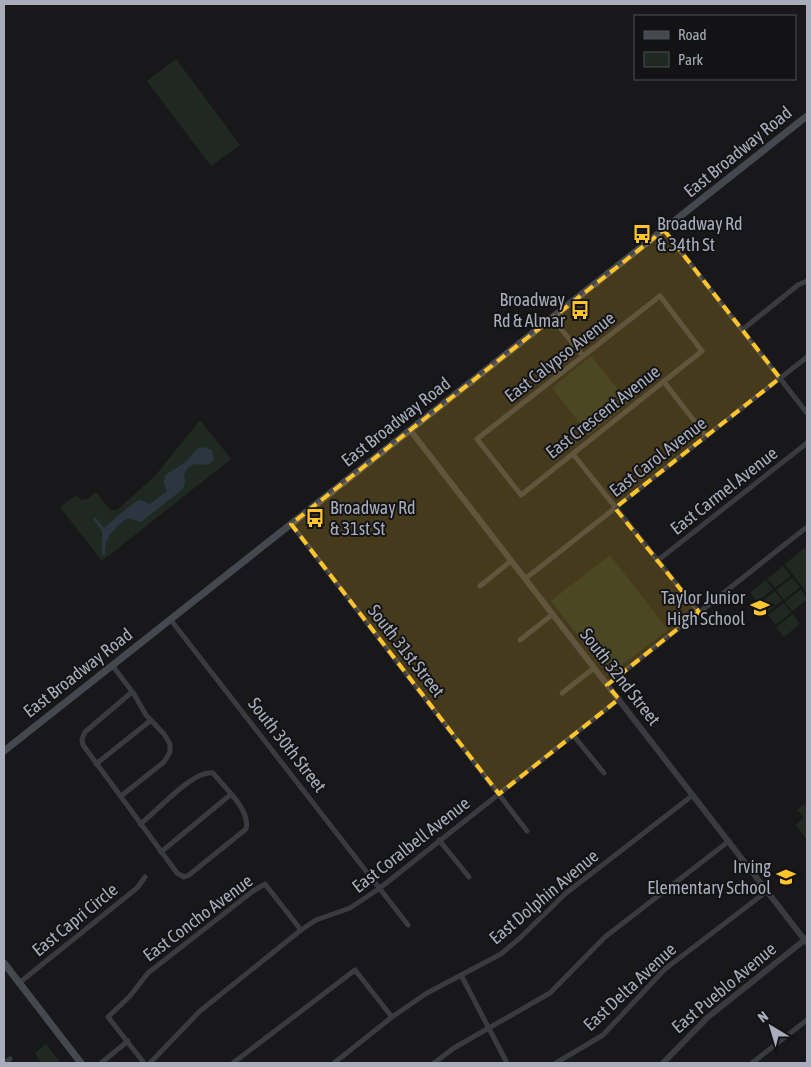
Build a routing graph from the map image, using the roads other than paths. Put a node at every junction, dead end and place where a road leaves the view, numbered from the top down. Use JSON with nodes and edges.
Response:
{"nodes":[{"id":1,"x":807,"y":116,"type":"edge"},
{"id":2,"x":664,"y":230,"type":"junction"},
{"id":3,"x":807,"y":280,"type":"edge"},
{"id":4,"x":660,"y":296,"type":"joint"},
{"id":5,"x":552,"y":318,"type":"junction"},
{"id":6,"x":742,"y":330,"type":"junction"},
{"id":7,"x":583,"y":356,"type":"junction"},
{"id":8,"x":807,"y":357,"type":"edge"},
{"id":9,"x":780,"y":378,"type":"junction"},
{"id":10,"x":664,"y":382,"type":"junction"},
{"id":11,"x":807,"y":413,"type":"edge"},
{"id":12,"x":410,"y":430,"type":"junction"},
{"id":13,"x":706,"y":436,"type":"junction"},
{"id":14,"x":807,"y":443,"type":"edge"},
{"id":15,"x":572,"y":454,"type":"junction"},
{"id":16,"x":521,"y":495,"type":"joint"},
{"id":17,"x":615,"y":508,"type":"junction"},
{"id":18,"x":291,"y":524,"type":"junction"},
{"id":19,"x":807,"y":527,"type":"edge"},
{"id":20,"x":512,"y":561,"type":"junction"},
{"id":21,"x":657,"y":561,"type":"junction"},
{"id":22,"x":525,"y":578,"type":"junction"},
{"id":23,"x":480,"y":586,"type":"dead end"},
{"id":24,"x":699,"y":612,"type":"junction"},
{"id":25,"x":552,"y":614,"type":"junction"},
{"id":26,"x":170,"y":619,"type":"junction"},
{"id":27,"x":520,"y":640,"type":"dead end"},
{"id":28,"x":112,"y":665,"type":"junction"},
{"id":29,"x":594,"y":668,"type":"junction"},
{"id":30,"x":607,"y":685,"type":"junction"},
{"id":31,"x":132,"y":692,"type":"junction"},
{"id":32,"x":562,"y":693,"type":"dead end"},
{"id":33,"x":619,"y":699,"type":"junction"},
{"id":34,"x":150,"y":721,"type":"junction"},
{"id":35,"x":573,"y":735,"type":"junction"},
{"id":36,"x":4,"y":751,"type":"edge"},
{"id":37,"x":96,"y":764,"type":"junction"},
{"id":38,"x":604,"y":773,"type":"dead end"},
{"id":39,"x":499,"y":794,"type":"junction"},
{"id":40,"x":230,"y":795,"type":"junction"},
{"id":41,"x":693,"y":795,"type":"junction"},
{"id":42,"x":121,"y":796,"type":"junction"},
{"id":43,"x":140,"y":824,"type":"junction"},
{"id":44,"x":527,"y":831,"type":"dead end"},
{"id":45,"x":440,"y":840,"type":"junction"},
{"id":46,"x":729,"y":841,"type":"junction"},
{"id":47,"x":161,"y":852,"type":"junction"},
{"id":48,"x":469,"y":876,"type":"dead end"},
{"id":49,"x":145,"y":877,"type":"dead end"},
{"id":50,"x":380,"y":888,"type":"junction"},
{"id":51,"x":767,"y":891,"type":"junction"},
{"id":52,"x":408,"y":925,"type":"dead end"},
{"id":53,"x":301,"y":930,"type":"junction"},
{"id":54,"x":807,"y":940,"type":"edge"},
{"id":55,"x":4,"y":963,"type":"edge"},
{"id":56,"x":461,"y":975,"type":"junction"},
{"id":57,"x":19,"y":983,"type":"junction"},
{"id":58,"x":392,"y":1017,"type":"junction"},
{"id":59,"x":807,"y":1020,"type":"edge"},
{"id":60,"x":489,"y":1029,"type":"junction"},
{"id":61,"x":128,"y":1042,"type":"junction"},
{"id":62,"x":10,"y":1059,"type":"dead end"},
{"id":63,"x":4,"y":1063,"type":"edge"},
{"id":64,"x":81,"y":1063,"type":"edge"},
{"id":65,"x":101,"y":1063,"type":"edge"},
{"id":66,"x":144,"y":1063,"type":"edge"},
{"id":67,"x":150,"y":1063,"type":"edge"},
{"id":68,"x":234,"y":1063,"type":"edge"},
{"id":69,"x":334,"y":1063,"type":"edge"},
{"id":70,"x":434,"y":1063,"type":"edge"},
{"id":71,"x":507,"y":1063,"type":"edge"},
{"id":72,"x":556,"y":1063,"type":"edge"},
{"id":73,"x":663,"y":1063,"type":"edge"},
{"id":74,"x":752,"y":1063,"type":"edge"}],
"edges":[{"from":1,"to":2,"type":"main road","name":"East Broadway Road"},
{"from":2,"to":5,"type":"main road","name":"East Broadway Road"},
{"from":2,"to":6,"type":"street"},
{"from":3,"to":6,"type":"street"},
{"from":4,"to":7,"type":"street","name":"East Calypso Avenue"},
{"from":4,"to":10,"type":"street","name":"East Crescent Avenue"},
{"from":5,"to":7,"type":"street"},
{"from":5,"to":12,"type":"main road","name":"East Broadway Road"},
{"from":6,"to":9,"type":"street"},
{"from":7,"to":16,"type":"street","name":"East Calypso Avenue"},
{"from":8,"to":9,"type":"street","name":"East Carol Avenue"},
{"from":9,"to":11,"type":"street"},
{"from":9,"to":13,"type":"street","name":"East Carol Avenue"},
{"from":10,"to":13,"type":"street"},
{"from":10,"to":15,"type":"street","name":"East Crescent Avenue"},
{"from":12,"to":18,"type":"main road","name":"East Broadway Road"},
{"from":12,"to":20,"type":"street","name":"South 32nd Street"},
{"from":13,"to":17,"type":"street","name":"East Carol Avenue"},
{"from":14,"to":21,"type":"street","name":"East Carmel Avenue"},
{"from":15,"to":16,"type":"street","name":"East Crescent Avenue"},
{"from":15,"to":17,"type":"street"},
{"from":17,"to":21,"type":"street"},
{"from":17,"to":22,"type":"street","name":"East Carol Avenue"},
{"from":18,"to":26,"type":"main road","name":"East Broadway Road"},
{"from":18,"to":39,"type":"street","name":"South 31st Street"},
{"from":19,"to":24,"type":"street"},
{"from":20,"to":22,"type":"street","name":"South 32nd Street"},
{"from":20,"to":23,"type":"street"},
{"from":21,"to":24,"type":"street"},
{"from":22,"to":25,"type":"street","name":"South 32nd Street"},
{"from":24,"to":30,"type":"street"},
{"from":25,"to":27,"type":"street"},
{"from":25,"to":29,"type":"street","name":"South 32nd Street"},
{"from":26,"to":28,"type":"main road","name":"East Broadway Road"},
{"from":26,"to":50,"type":"street","name":"South 30th Street"},
{"from":28,"to":31,"type":"street"},
{"from":28,"to":36,"type":"main road","name":"East Broadway Road"},
{"from":29,"to":30,"type":"street","name":"South 32nd Street"},
{"from":29,"to":32,"type":"street"},
{"from":30,"to":33,"type":"street","name":"South 32nd Street"},
{"from":31,"to":34,"type":"street"},
{"from":31,"to":37,"type":"street"},
{"from":33,"to":35,"type":"street","name":"East Coralbell Avenue"},
{"from":33,"to":41,"type":"street","name":"South 32nd Street"},
{"from":34,"to":37,"type":"street"},
{"from":34,"to":42,"type":"street"},
{"from":35,"to":38,"type":"street"},
{"from":35,"to":39,"type":"street","name":"East Coralbell Avenue"},
{"from":37,"to":42,"type":"street"},
{"from":39,"to":44,"type":"street","name":"South 31st Street"},
{"from":39,"to":45,"type":"street","name":"East Coralbell Avenue"},
{"from":40,"to":43,"type":"street"},
{"from":40,"to":47,"type":"street"},
{"from":40,"to":47,"type":"street"},
{"from":41,"to":46,"type":"street","name":"South 32nd Street"},
{"from":41,"to":56,"type":"street","name":"East Dolphin Avenue"},
{"from":42,"to":43,"type":"street"},
{"from":43,"to":47,"type":"street"},
{"from":45,"to":48,"type":"street"},
{"from":45,"to":50,"type":"street","name":"East Coralbell Avenue"},
{"from":46,"to":51,"type":"street","name":"South 32nd Street"},
{"from":46,"to":60,"type":"street"},
{"from":49,"to":57,"type":"street","name":"East Capri Circle"},
{"from":50,"to":52,"type":"street","name":"South 30th Street"},
{"from":50,"to":53,"type":"street","name":"East Coralbell Avenue"},
{"from":51,"to":54,"type":"street","name":"South 32nd Street"},
{"from":51,"to":72,"type":"street","name":"East Delta Avenue"},
{"from":53,"to":61,"type":"street","name":"East Concho Avenue"},
{"from":53,"to":67,"type":"street","name":"East Coralbell Avenue"},
{"from":54,"to":73,"type":"street","name":"East Pueblo Avenue"},
{"from":55,"to":57,"type":"main road"},
{"from":56,"to":58,"type":"street","name":"East Dolphin Avenue"},
{"from":56,"to":60,"type":"street"},
{"from":57,"to":64,"type":"main road"},
{"from":58,"to":68,"type":"street"},
{"from":58,"to":69,"type":"street","name":"East Dolphin Avenue"},
{"from":59,"to":74,"type":"street"},
{"from":60,"to":70,"type":"street"},
{"from":60,"to":71,"type":"street"},
{"from":61,"to":65,"type":"street"},
{"from":61,"to":66,"type":"street"},
{"from":62,"to":63,"type":"street"}]}
